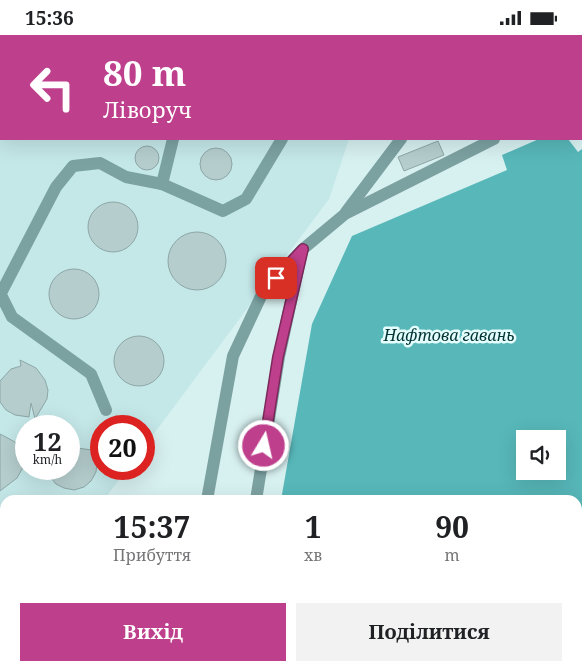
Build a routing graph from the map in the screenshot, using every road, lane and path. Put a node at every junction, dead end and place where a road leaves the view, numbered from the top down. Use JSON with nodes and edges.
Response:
{"nodes":[{"id":1,"x":173,"y":140,"type":"edge"},
{"id":2,"x":281,"y":140,"type":"edge"},
{"id":3,"x":400,"y":140,"type":"edge"},
{"id":4,"x":492,"y":140,"type":"edge"},
{"id":5,"x":162,"y":184,"type":"junction"},
{"id":6,"x":345,"y":214,"type":"junction"},
{"id":7,"x":303,"y":249,"type":"junction"},
{"id":8,"x":0,"y":295,"type":"edge"},
{"id":9,"x":106,"y":410,"type":"dead end"},
{"id":10,"x":208,"y":495,"type":"edge"},
{"id":11,"x":257,"y":495,"type":"edge"}],
"edges":[{"from":1,"to":5,"type":"lane"},
{"from":2,"to":5,"type":"lane"},
{"from":3,"to":6,"type":"lane"},
{"from":4,"to":6,"type":"lane"},
{"from":5,"to":8,"type":"lane"},
{"from":6,"to":7,"type":"lane"},
{"from":7,"to":10,"type":"lane"},
{"from":7,"to":11,"type":"lane"},
{"from":8,"to":9,"type":"lane"}]}
